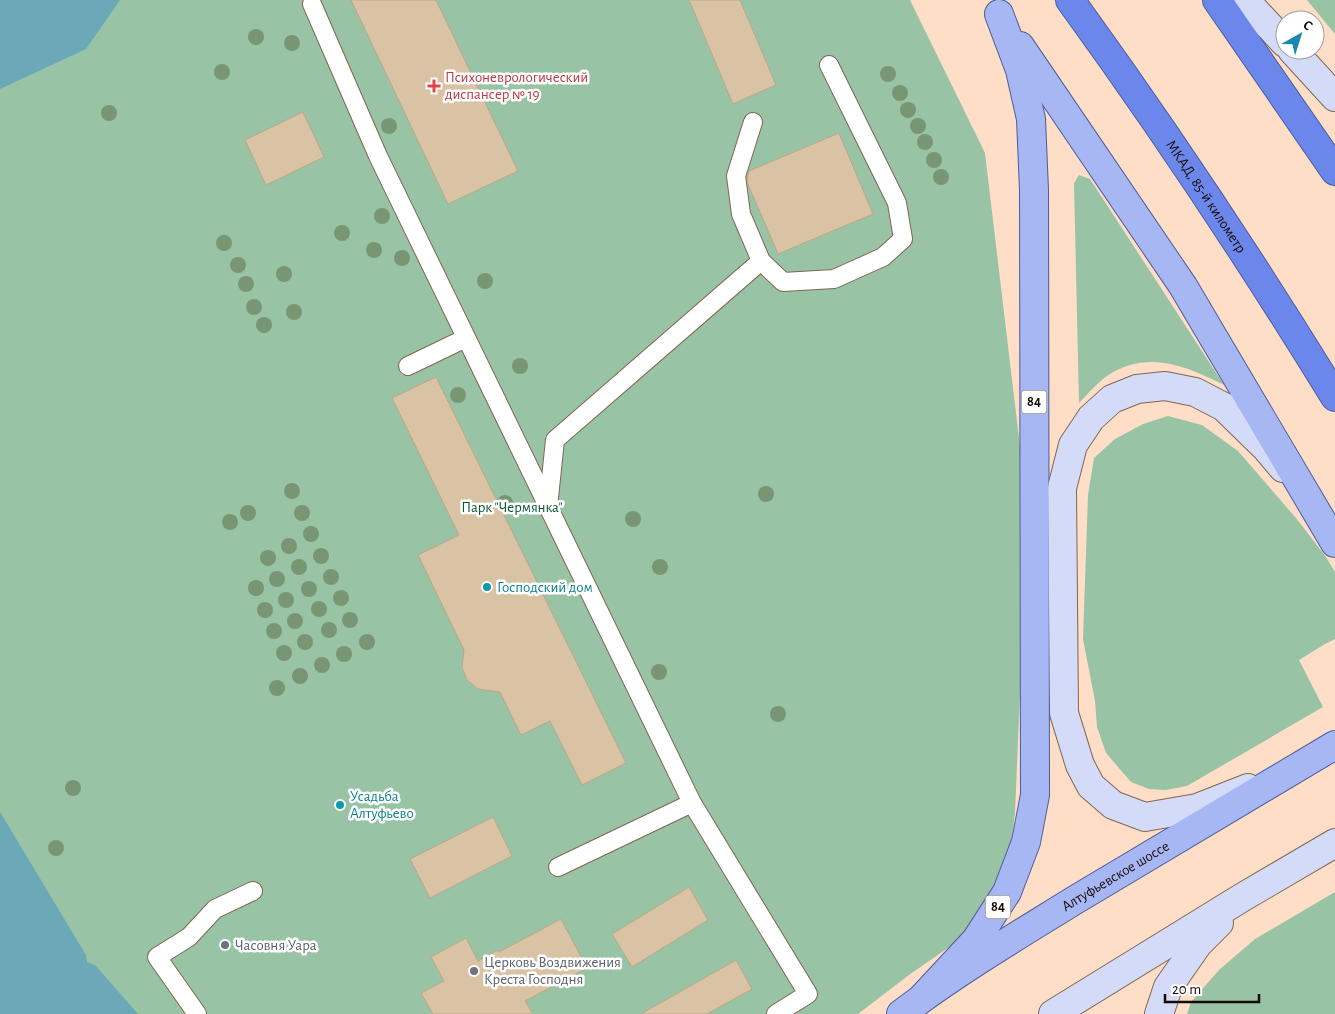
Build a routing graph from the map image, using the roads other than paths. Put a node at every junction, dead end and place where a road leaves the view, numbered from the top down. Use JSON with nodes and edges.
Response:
{"nodes":[{"id":1,"x":1070,"y":0,"type":"edge"},
{"id":2,"x":1217,"y":0,"type":"edge"},
{"id":3,"x":1245,"y":0,"type":"edge"},
{"id":4,"x":312,"y":4,"type":"dead end"},
{"id":5,"x":993,"y":7,"type":"edge"},
{"id":6,"x":1275,"y":32,"type":"edge"},
{"id":7,"x":1301,"y":60,"type":"edge"},
{"id":8,"x":829,"y":65,"type":"dead end"},
{"id":9,"x":1335,"y":97,"type":"edge"},
{"id":10,"x":753,"y":122,"type":"dead end"},
{"id":11,"x":1335,"y":171,"type":"edge"},
{"id":12,"x":761,"y":260,"type":"junction"},
{"id":13,"x":466,"y":338,"type":"junction"},
{"id":14,"x":408,"y":366,"type":"dead end"},
{"id":15,"x":1335,"y":397,"type":"edge"},
{"id":16,"x":548,"y":507,"type":"junction"},
{"id":17,"x":1318,"y":512,"type":"junction"},
{"id":18,"x":1335,"y":543,"type":"edge"},
{"id":19,"x":1335,"y":745,"type":"edge"},
{"id":20,"x":1285,"y":775,"type":"junction"},
{"id":21,"x":692,"y":803,"type":"junction"},
{"id":22,"x":1335,"y":844,"type":"edge"},
{"id":23,"x":558,"y":867,"type":"dead end"},
{"id":24,"x":253,"y":891,"type":"dead end"},
{"id":25,"x":1244,"y":897,"type":"junction"},
{"id":26,"x":912,"y":1006,"type":"edge"},
{"id":27,"x":197,"y":1014,"type":"edge"},
{"id":28,"x":776,"y":1014,"type":"edge"},
{"id":29,"x":1053,"y":1014,"type":"edge"},
{"id":30,"x":1159,"y":1014,"type":"edge"}],
"edges":[{"from":1,"to":15,"type":"highway","name":"МКАД, 85-й километр"},
{"from":2,"to":11,"type":"highway"},
{"from":3,"to":6,"type":"street"},
{"from":4,"to":13,"type":"lane"},
{"from":5,"to":17,"type":"main road"},
{"from":5,"to":26,"type":"main road","number":"84"},
{"from":7,"to":9,"type":"street"},
{"from":8,"to":12,"type":"lane"},
{"from":10,"to":12,"type":"lane"},
{"from":12,"to":16,"type":"lane"},
{"from":13,"to":14,"type":"lane"},
{"from":13,"to":16,"type":"lane"},
{"from":16,"to":21,"type":"lane"},
{"from":17,"to":18,"type":"main road"},
{"from":17,"to":20,"type":"street"},
{"from":19,"to":20,"type":"main road","name":"Алтуфьевское шоссе"},
{"from":20,"to":26,"type":"main road","name":"Алтуфьевское шоссе"},
{"from":21,"to":23,"type":"lane"},
{"from":21,"to":28,"type":"lane"},
{"from":22,"to":25,"type":"street"},
{"from":24,"to":27,"type":"lane"},
{"from":25,"to":29,"type":"street"},
{"from":25,"to":30,"type":"street"}]}
